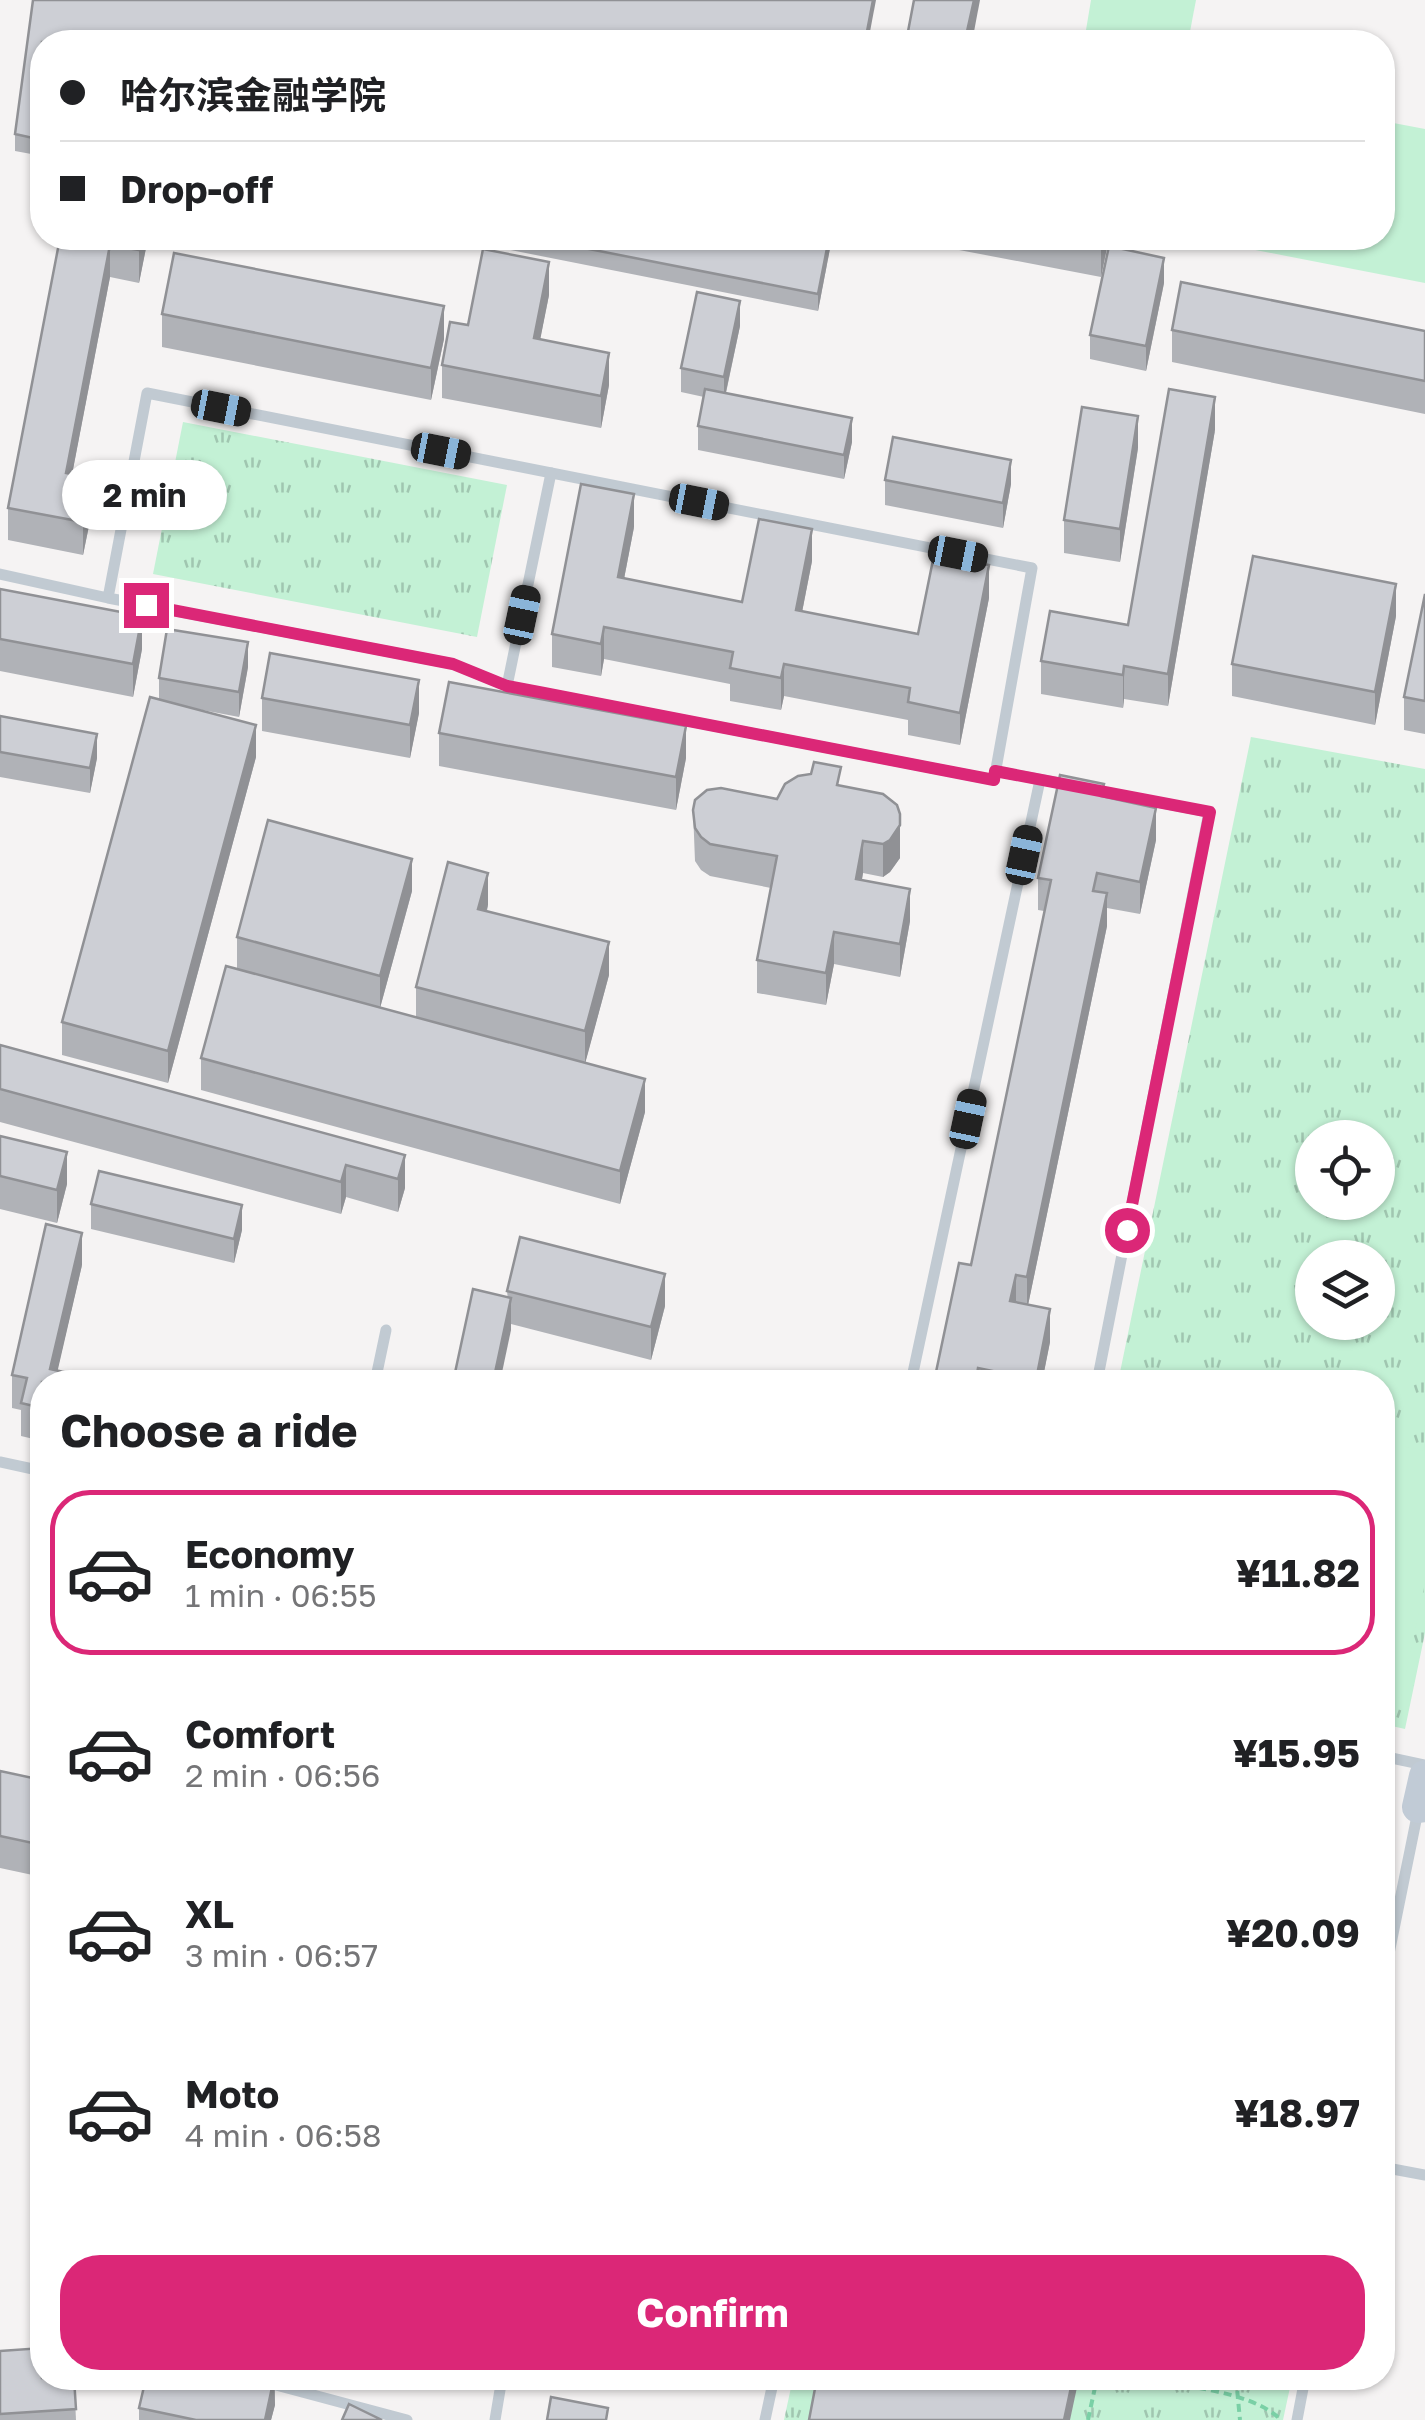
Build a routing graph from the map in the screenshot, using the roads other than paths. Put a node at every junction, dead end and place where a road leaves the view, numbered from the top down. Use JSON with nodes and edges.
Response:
{"nodes":[{"id":1,"x":551,"y":473,"type":"junction"},
{"id":2,"x":0,"y":574,"type":"edge"},
{"id":3,"x":108,"y":598,"type":"junction"},
{"id":4,"x":507,"y":686,"type":"junction"},
{"id":5,"x":995,"y":771,"type":"junction"},
{"id":6,"x":1040,"y":780,"type":"junction"},
{"id":7,"x":386,"y":1330,"type":"dead end"},
{"id":8,"x":378,"y":1370,"type":"edge"},
{"id":9,"x":914,"y":1370,"type":"edge"},
{"id":10,"x":1099,"y":1370,"type":"edge"},
{"id":11,"x":0,"y":1462,"type":"edge"},
{"id":12,"x":30,"y":1468,"type":"edge"},
{"id":13,"x":1395,"y":1759,"type":"edge"},
{"id":14,"x":1425,"y":1765,"type":"edge"},
{"id":15,"x":1423,"y":1796,"type":"edge"},
{"id":16,"x":1395,"y":1927,"type":"edge"},
{"id":17,"x":1395,"y":2170,"type":"edge"},
{"id":18,"x":1425,"y":2176,"type":"edge"},
{"id":19,"x":295,"y":2390,"type":"edge"},
{"id":20,"x":500,"y":2390,"type":"edge"},
{"id":21,"x":771,"y":2390,"type":"edge"},
{"id":22,"x":1303,"y":2390,"type":"edge"},
{"id":23,"x":408,"y":2420,"type":"edge"},
{"id":24,"x":495,"y":2420,"type":"edge"},
{"id":25,"x":765,"y":2420,"type":"edge"},
{"id":26,"x":1297,"y":2420,"type":"edge"}],
"edges":[{"from":1,"to":3,"type":"lane"},
{"from":1,"to":4,"type":"lane"},
{"from":1,"to":5,"type":"lane"},
{"from":2,"to":3,"type":"lane"},
{"from":3,"to":4,"type":"lane"},
{"from":4,"to":5,"type":"lane"},
{"from":5,"to":6,"type":"lane"},
{"from":6,"to":9,"type":"lane"},
{"from":6,"to":10,"type":"lane"},
{"from":7,"to":8,"type":"lane"},
{"from":11,"to":12,"type":"lane"},
{"from":13,"to":14,"type":"lane"},
{"from":15,"to":16,"type":"lane"},
{"from":17,"to":18,"type":"lane"},
{"from":19,"to":23,"type":"lane"},
{"from":20,"to":24,"type":"lane"},
{"from":21,"to":25,"type":"lane"},
{"from":22,"to":26,"type":"lane"}]}
